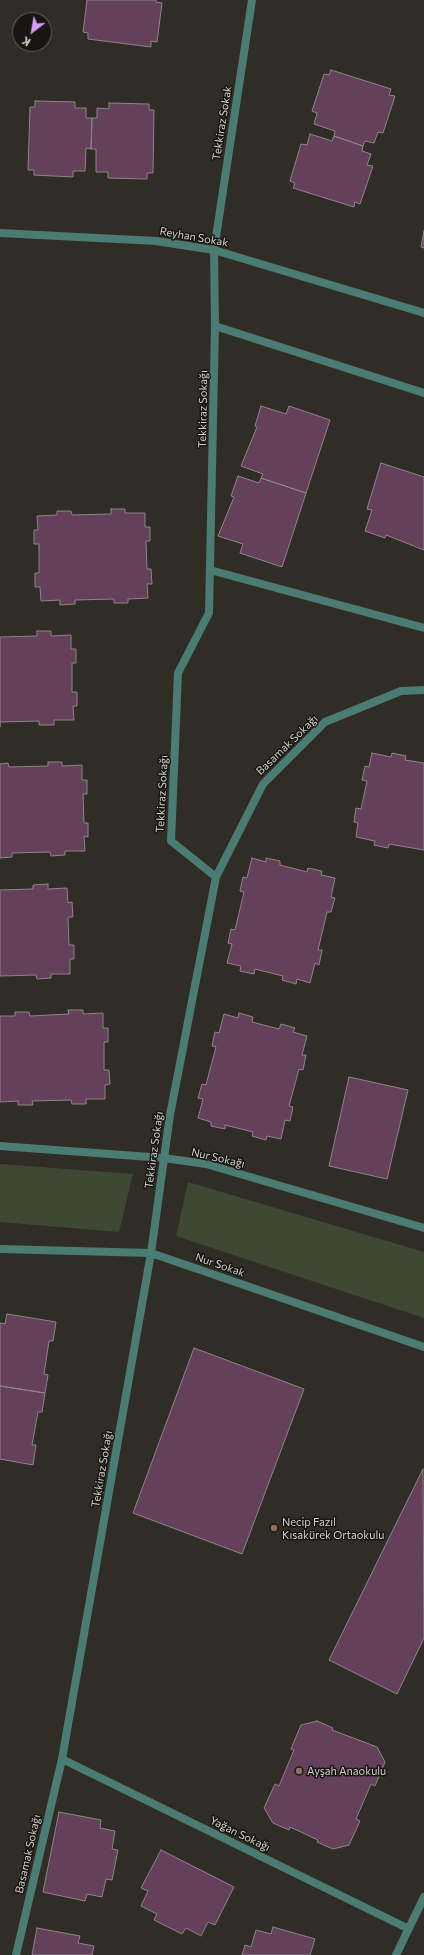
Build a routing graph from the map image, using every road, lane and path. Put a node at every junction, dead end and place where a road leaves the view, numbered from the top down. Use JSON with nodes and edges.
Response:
{"nodes":[{"id":1,"x":252,"y":0,"type":"edge"},
{"id":2,"x":0,"y":233,"type":"edge"},
{"id":3,"x":214,"y":250,"type":"junction"},
{"id":4,"x":424,"y":313,"type":"edge"},
{"id":5,"x":216,"y":326,"type":"junction"},
{"id":6,"x":424,"y":392,"type":"edge"},
{"id":7,"x":210,"y":570,"type":"junction"},
{"id":8,"x":424,"y":628,"type":"edge"},
{"id":9,"x":424,"y":690,"type":"edge"},
{"id":10,"x":216,"y":876,"type":"junction"},
{"id":11,"x":0,"y":1146,"type":"edge"},
{"id":12,"x":164,"y":1158,"type":"junction"},
{"id":13,"x":424,"y":1228,"type":"edge"},
{"id":14,"x":0,"y":1249,"type":"edge"},
{"id":15,"x":151,"y":1253,"type":"junction"},
{"id":16,"x":424,"y":1347,"type":"edge"},
{"id":17,"x":62,"y":1759,"type":"junction"},
{"id":18,"x":424,"y":1897,"type":"edge"},
{"id":19,"x":409,"y":1929,"type":"junction"},
{"id":20,"x":16,"y":1955,"type":"edge"},
{"id":21,"x":396,"y":1955,"type":"edge"}],
"edges":[{"from":1,"to":3,"type":"street","name":"Tekkiraz Sokak"},
{"from":2,"to":3,"type":"street","name":"Reyhan Sokak"},
{"from":3,"to":4,"type":"street","name":"Reyhan Sokak"},
{"from":3,"to":5,"type":"street","name":"Tekkiraz Sokağı"},
{"from":5,"to":6,"type":"street"},
{"from":5,"to":7,"type":"street","name":"Tekkiraz Sokağı"},
{"from":7,"to":8,"type":"street"},
{"from":7,"to":10,"type":"street","name":"Tekkiraz Sokağı"},
{"from":9,"to":10,"type":"street","name":"Basamak Sokağı"},
{"from":10,"to":12,"type":"street","name":"Tekkiraz Sokağı"},
{"from":11,"to":12,"type":"street","name":"Nur Sokağı"},
{"from":12,"to":13,"type":"street","name":"Nur Sokağı"},
{"from":12,"to":15,"type":"street","name":"Tekkiraz Sokağı"},
{"from":14,"to":15,"type":"street","name":"Nur Sokak"},
{"from":15,"to":16,"type":"street","name":"Nur Sokak"},
{"from":15,"to":17,"type":"street","name":"Tekkiraz Sokağı"},
{"from":17,"to":19,"type":"street","name":"Yağan Sokağı"},
{"from":17,"to":20,"type":"street","name":"Basamak Sokağı"},
{"from":18,"to":19,"type":"street"},
{"from":19,"to":21,"type":"street"}]}
